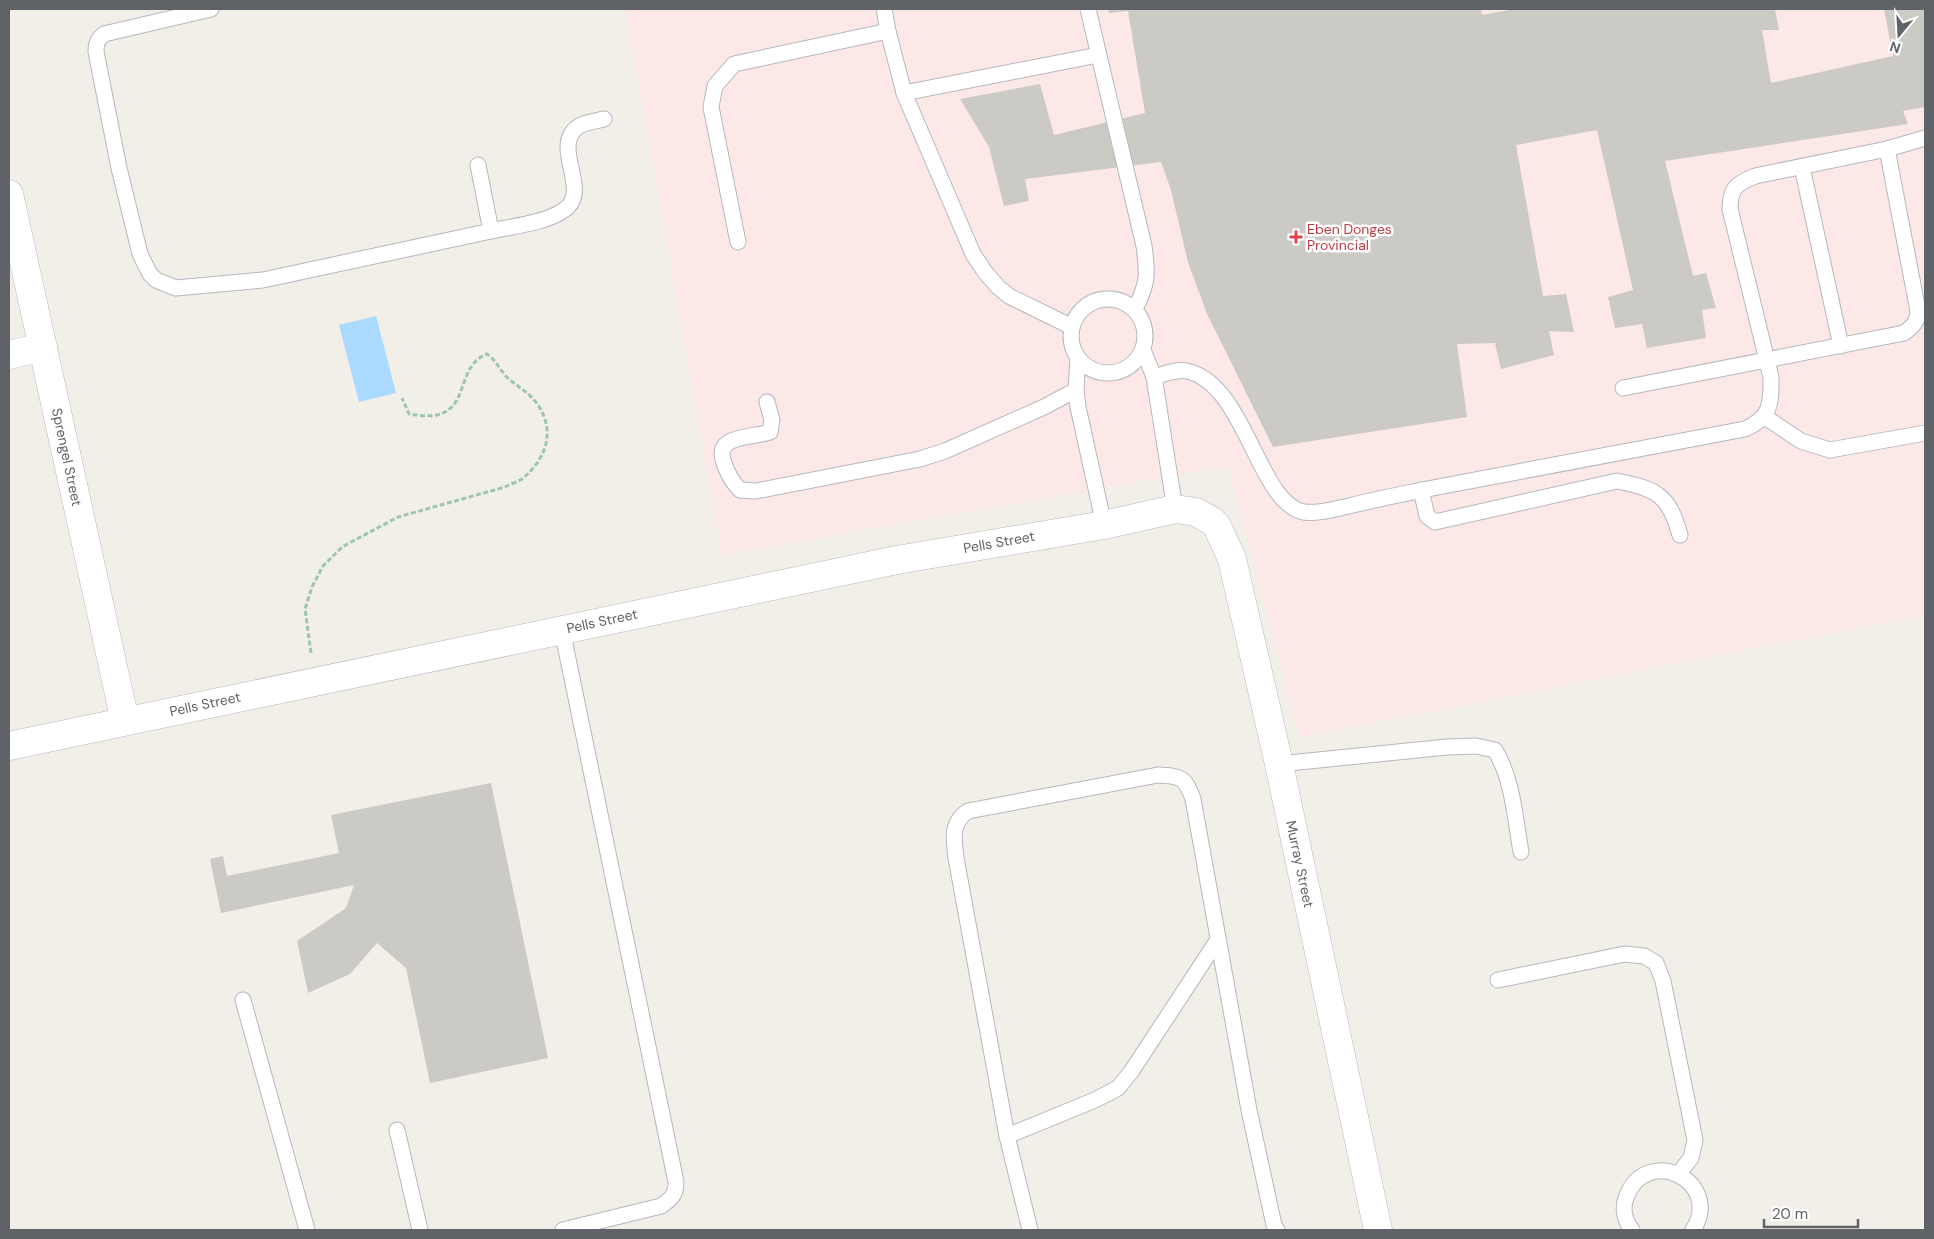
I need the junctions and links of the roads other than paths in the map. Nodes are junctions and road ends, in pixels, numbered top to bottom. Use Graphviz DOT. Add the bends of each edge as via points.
graph roads {
  1 [pos="211,9"];
  2 [pos="884,9"];
  3 [pos="1088,9"];
  4 [pos="888,32"];
  5 [pos="1098,55"];
  6 [pos="904,93"];
  7 [pos="604,119"];
  8 [pos="1925,138"];
  9 [pos="1887,149"];
  10 [pos="478,165"];
  11 [pos="1802,167"];
  12 [pos="9,194"];
  13 [pos="491,231"];
  14 [pos="738,242"];
  15 [pos="1135,310"];
  16 [pos="1072,327"];
  17 [pos="1841,346"];
  18 [pos="43,347"];
  19 [pos="1143,350"];
  20 [pos="9,355"];
  21 [pos="1078,358"];
  22 [pos="1766,360"];
  23 [pos="1154,377"];
  24 [pos="1623,388"];
  25 [pos="1076,390"];
  26 [pos="768,402"];
  27 [pos="1765,418"];
  28 [pos="1925,433"];
  29 [pos="1421,490"];
  30 [pos="1186,510"];
  31 [pos="1104,525"];
  32 [pos="1680,535"];
  33 [pos="562,630"];
  34 [pos="125,721"];
  35 [pos="9,746"];
  36 [pos="1279,764"];
  37 [pos="1521,852"];
  38 [pos="1218,941"];
  39 [pos="1498,980"];
  40 [pos="243,1000"];
  41 [pos="397,1130"];
  42 [pos="1007,1136"];
  43 [pos="1679,1173"];
  44 [pos="606,1226"];
  45 [pos="307,1230"];
  46 [pos="420,1230"];
  47 [pos="563,1230"];
  48 [pos="1030,1230"];
  49 [pos="1277,1230"];
  50 [pos="1378,1230"];
  51 [pos="1632,1230"];
  52 [pos="1693,1230"];
  1 -- 13 [label="lane" via="104,34 96,44 119,168 140,254 156,280 176,288 262,280"];
  2 -- 4 [label="lane"];
  3 -- 5 [label="lane"];
  4 -- 6 [label="lane"];
  4 -- 14 [label="lane" via="734,64 715,86 711,107"];
  5 -- 6 [label="lane"];
  5 -- 15 [label="lane" via="1144,246 1146,281"];
  6 -- 16 [label="lane" via="973,254 985,272 1009,296"];
  7 -- 13 [label="lane" via="577,127 571,135 568,145 574,194 572,203 565,210 551,217"];
  8 -- 9 [label="lane"];
  9 -- 11 [label="lane"];
  9 -- 17 [label="lane" via="1918,318 1904,333"];
  10 -- 13 [label="lane"];
  11 -- 17 [label="lane"];
  11 -- 22 [label="lane" via="1748,179 1741,182 1730,196 1730,209"];
  12 -- 18 [label="street, Sprengel Street"];
  15 -- 16 [label="lane" via="1116,299 1096,300 1082,309"];
  15 -- 19 [label="lane" via="1144,327"];
  16 -- 21 [label="lane" via="1072,344"];
  17 -- 22 [label="lane"];
  18 -- 20 [label="street"];
  18 -- 34 [label="street, Sprengel Street"];
  19 -- 21 [label="lane" via="1132,364 1114,373 1097,372"];
  19 -- 23 [label="lane"];
  21 -- 25 [label="lane"];
  22 -- 24 [label="lane"];
  22 -- 27 [label="lane" via="1771,377 1771,399"];
  23 -- 29 [label="lane" via="1186,371 1212,385 1233,409 1284,501 1302,512 1320,512"];
  23 -- 30 [label="lane"];
  25 -- 26 [label="lane" via="1044,408 920,459 756,492 740,490 730,480 722,457 723,448 740,438 770,432 772,420"];
  25 -- 31 [label="lane"];
  27 -- 28 [label="lane" via="1801,441 1830,450"];
  27 -- 29 [label="lane" via="1745,429"];
  29 -- 32 [label="lane" via="1427,516 1435,522 1617,481 1654,492 1665,500"];
  30 -- 31 [label="street, Pells Street"];
  30 -- 36 [label="street, Murray Street" via="1217,526 1232,559"];
  31 -- 33 [label="street, Pells Street" via="896,560"];
  33 -- 34 [label="street, Pells Street"];
  33 -- 44 [label="lane" via="676,1182 676,1191 669,1201"];
  34 -- 35 [label="street, Pells Street"];
  36 -- 37 [label="lane" via="1447,747 1476,746 1495,750 1508,777"];
  36 -- 50 [label="street, Murray Street"];
  38 -- 42 [label="lane" via="1118,1088"];
  38 -- 42 [label="lane" via="1193,799 1183,779 1158,775 968,811 959,816 953,834 956,858"];
  38 -- 49 [label="lane" via="1249,1110"];
  39 -- 43 [label="lane" via="1625,954 1644,956 1656,963 1695,1140 1691,1158"];
  40 -- 45 [label="lane"];
  41 -- 46 [label="lane"];
  42 -- 48 [label="lane"];
  43 -- 51 [label="lane" via="1661,1170 1643,1175 1630,1188 1624,1205 1627,1223"];
  43 -- 52 [label="lane" via="1693,1185 1700,1202 1699,1220"];
  44 -- 47 [label="lane"];
}
